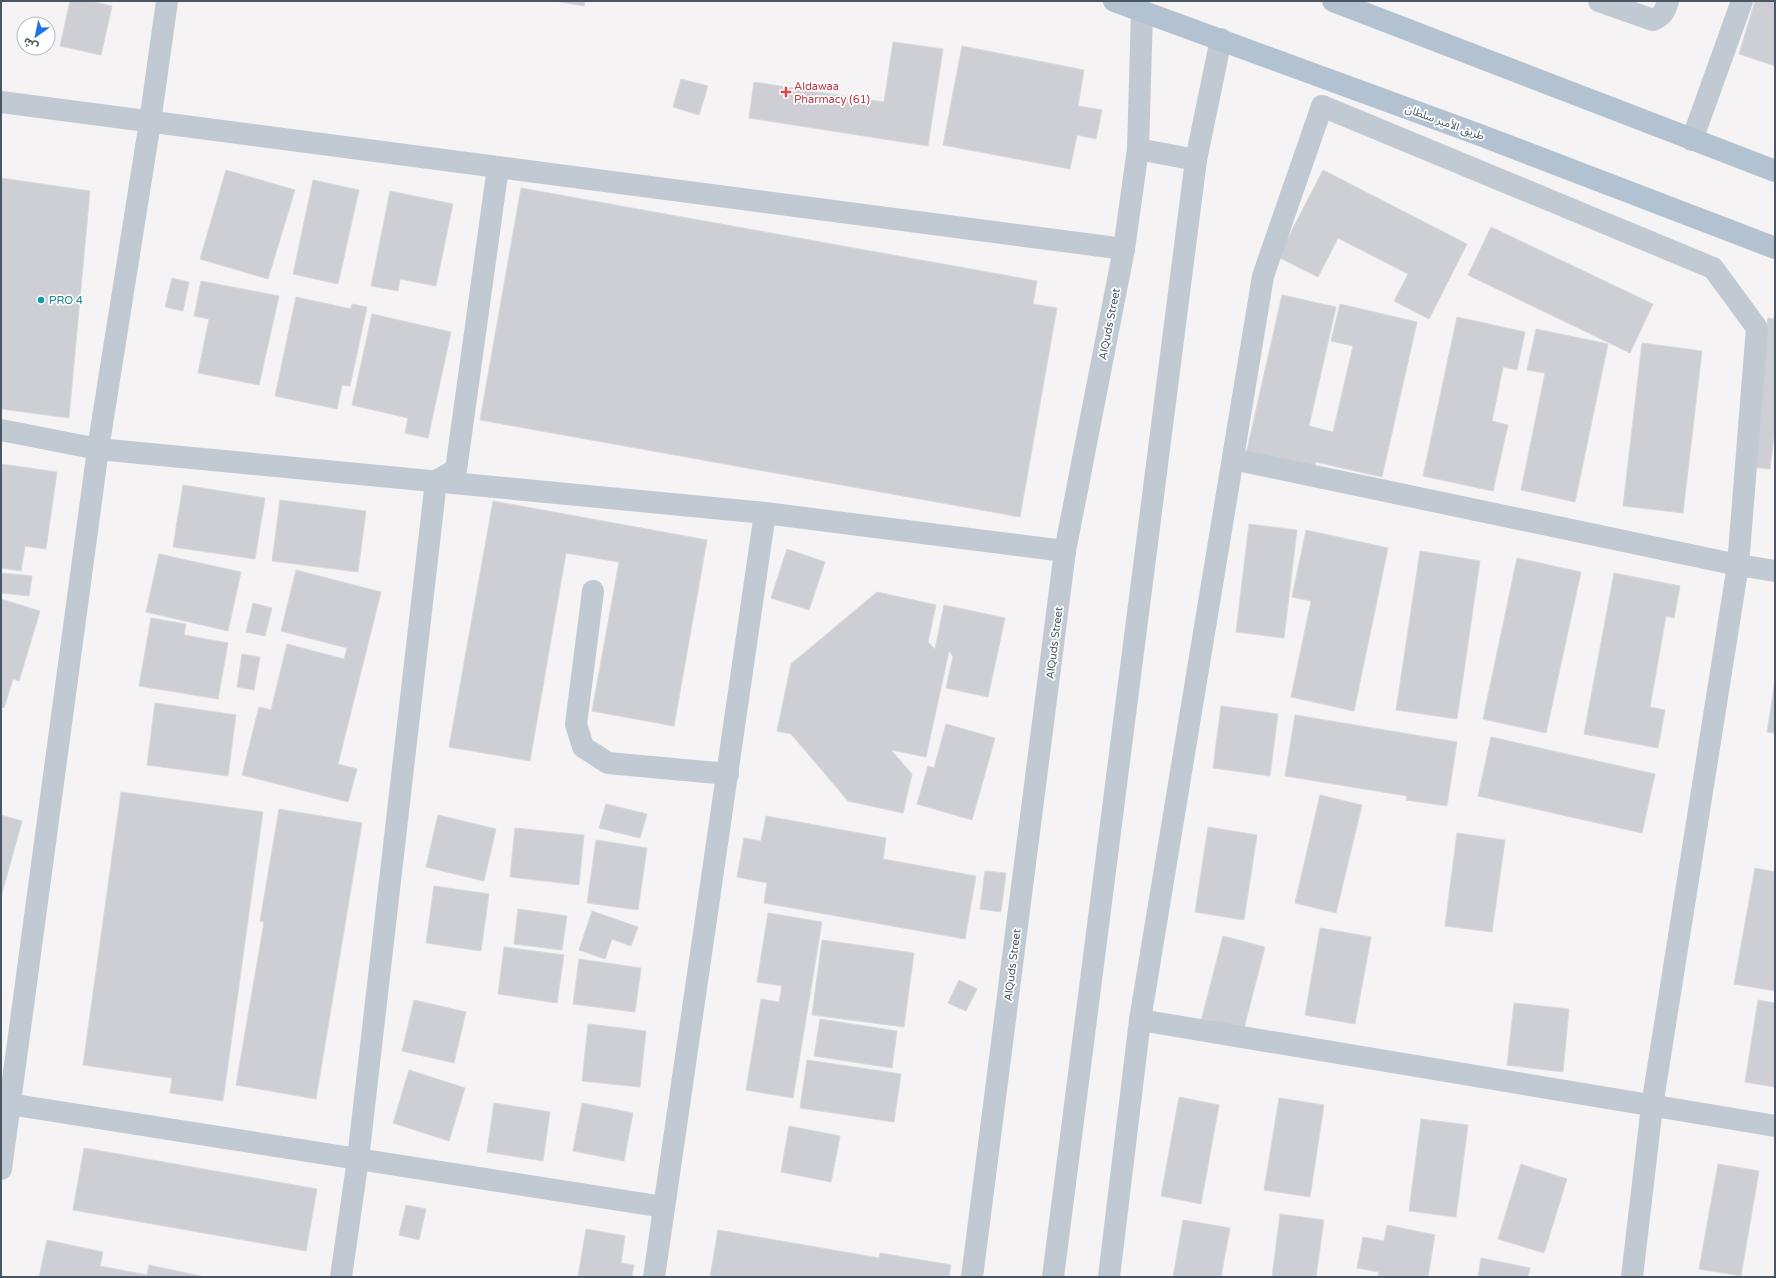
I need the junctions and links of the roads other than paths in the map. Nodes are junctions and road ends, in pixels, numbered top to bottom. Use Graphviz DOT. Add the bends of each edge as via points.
graph roads {
  1 [pos="167,1"];
  2 [pos="1114,1"];
  3 [pos="1333,1"];
  4 [pos="1599,1"];
  5 [pos="1668,1"];
  6 [pos="1742,1"];
  7 [pos="1142,12"];
  8 [pos="1221,39"];
  9 [pos="1,102"];
  10 [pos="150,122"];
  11 [pos="1692,140"];
  12 [pos="1138,150"];
  13 [pos="1196,160"];
  14 [pos="498,167"];
  15 [pos="1775,171"];
  16 [pos="1773,248"];
  17 [pos="1124,249"];
  18 [pos="1,430"];
  19 [pos="98,449"];
  20 [pos="1233,459"];
  21 [pos="436,481"];
  22 [pos="765,513"];
  23 [pos="1065,551"];
  24 [pos="1738,565"];
  25 [pos="1775,571"];
  26 [pos="593,591"];
  27 [pos="728,774"];
  28 [pos="1140,1020"];
  29 [pos="9,1104"];
  30 [pos="1652,1106"];
  31 [pos="1775,1126"];
  32 [pos="358,1158"];
  33 [pos="1,1170"];
  34 [pos="664,1207"];
  35 [pos="341,1277"];
  36 [pos="654,1277"];
  37 [pos="972,1277"];
  38 [pos="1053,1277"];
  39 [pos="1109,1277"];
  40 [pos="1632,1277"];
  1 -- 10 [label="street"];
  2 -- 7 [label="main road, طريق الأمير سلطان"];
  3 -- 11 [label="main road"];
  4 -- 5 [label="street" via="1653,20 1664,12"];
  6 -- 11 [label="street"];
  7 -- 8 [label="main road, طريق الأمير سلطان"];
  7 -- 12 [label="street, AlQuds Street"];
  8 -- 13 [label="street"];
  8 -- 16 [label="main road, طريق الأمير سلطان"];
  9 -- 10 [label="street"];
  10 -- 14 [label="street"];
  10 -- 19 [label="street"];
  11 -- 15 [label="main road"];
  12 -- 13 [label="street"];
  12 -- 17 [label="street, AlQuds Street"];
  13 -- 38 [label="street"];
  14 -- 17 [label="street"];
  14 -- 21 [label="street" via="456,470"];
  17 -- 23 [label="street, AlQuds Street"];
  18 -- 19 [label="street"];
  19 -- 21 [label="street"];
  19 -- 29 [label="street"];
  20 -- 24 [label="street"];
  20 -- 24 [label="street" via="1263,276 1322,106 1713,268 1757,328"];
  20 -- 28 [label="street"];
  21 -- 22 [label="street"];
  21 -- 32 [label="street"];
  22 -- 23 [label="street"];
  22 -- 27 [label="street"];
  23 -- 37 [label="street, AlQuds Street"];
  24 -- 25 [label="street"];
  24 -- 30 [label="street"];
  26 -- 27 [label="street" via="576,724 583,748 608,763"];
  27 -- 34 [label="street"];
  28 -- 30 [label="street"];
  28 -- 39 [label="street"];
  29 -- 32 [label="street"];
  29 -- 33 [label="street"];
  30 -- 31 [label="street"];
  30 -- 40 [label="street"];
  32 -- 34 [label="street"];
  32 -- 35 [label="street"];
  34 -- 36 [label="street"];
}
